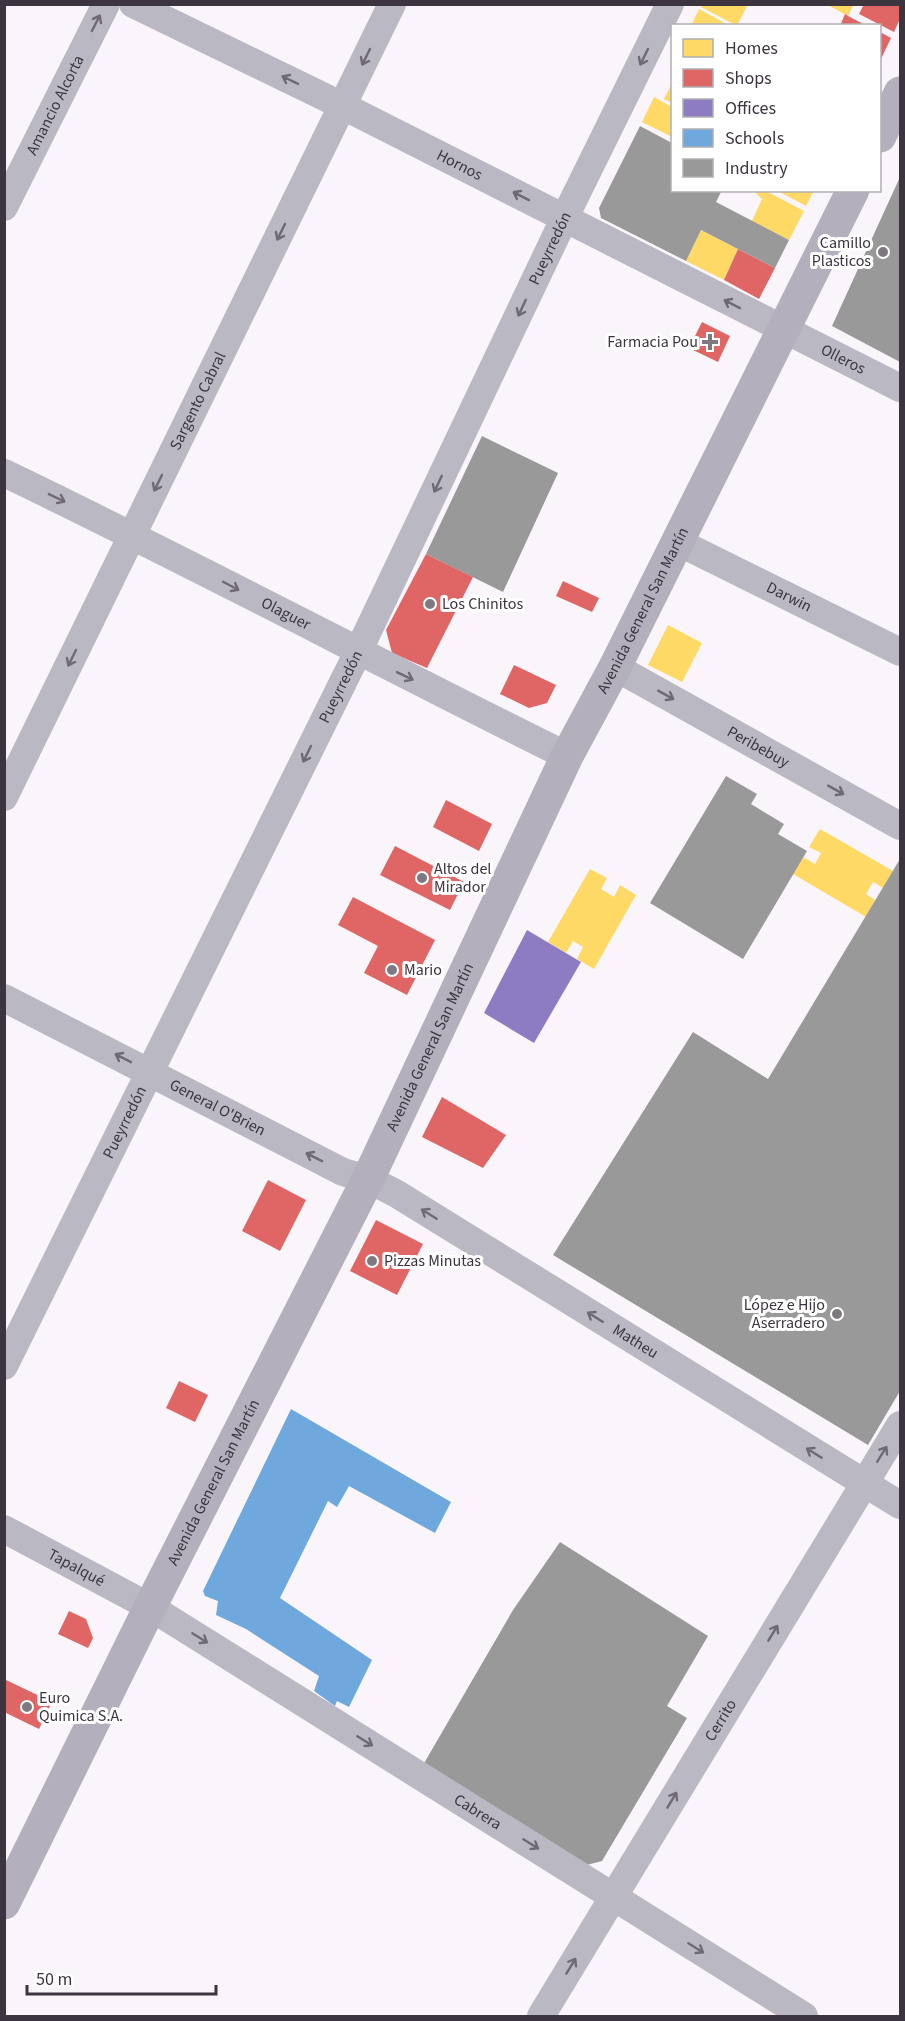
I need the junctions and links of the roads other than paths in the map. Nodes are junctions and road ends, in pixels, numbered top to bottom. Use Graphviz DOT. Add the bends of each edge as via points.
graph roads {
  1 [pos="106,4"];
  2 [pos="133,4"];
  3 [pos="392,4"];
  4 [pos="670,4"];
  5 [pos="343,106"];
  6 [pos="852,192"];
  7 [pos="4,207"];
  8 [pos="564,219"];
  9 [pos="784,330"];
  10 [pos="900,388"];
  11 [pos="4,473"];
  12 [pos="133,534"];
  13 [pos="678,542"];
  14 [pos="358,652"];
  15 [pos="900,652"];
  16 [pos="615,667"];
  17 [pos="567,756"];
  18 [pos="4,797"];
  19 [pos="900,826"];
  20 [pos="4,998"];
  21 [pos="150,1072"];
  22 [pos="368,1179"];
  23 [pos="4,1366"];
  24 [pos="900,1425"];
  25 [pos="864,1484"];
  26 [pos="900,1505"];
  27 [pos="4,1529"];
  28 [pos="150,1607"];
  29 [pos="614,1896"];
  30 [pos="4,1903"];
  31 [pos="541,2016"];
  32 [pos="804,2016"];
  7 -- 1 [label="street, Amancio Alcorta, one-way"];
  5 -- 2 [label="street, Hornos, one-way"];
  3 -- 5 [label="street, Sargento Cabral, one-way"];
  4 -- 8 [label="street, Pueyrredón, one-way"];
  8 -- 5 [label="street, Hornos, one-way"];
  5 -- 12 [label="street, Sargento Cabral, one-way"];
  6 -- 9 [label="main road, Avenida General San Martín"];
  9 -- 8 [label="street, Hornos, one-way"];
  8 -- 14 [label="street, Pueyrredón, one-way"];
  9 -- 10 [label="street, Olleros"];
  9 -- 13 [label="main road, Avenida General San Martín"];
  11 -- 12 [label="street, Olaguer, one-way"];
  12 -- 14 [label="street, Olaguer, one-way"];
  12 -- 18 [label="street, Sargento Cabral, one-way"];
  13 -- 15 [label="street, Darwin"];
  13 -- 16 [label="main road, Avenida General San Martín"];
  14 -- 17 [label="street, Olaguer, one-way"];
  14 -- 21 [label="street, Pueyrredón, one-way"];
  16 -- 17 [label="main road, Avenida General San Martín"];
  16 -- 19 [label="street, Peribebuy, one-way"];
  17 -- 22 [label="main road, Avenida General San Martín"];
  21 -- 20 [label="street, General O'Brien, one-way"];
  22 -- 21 [label="street, General O'Brien, one-way" via="344,1172"];
  21 -- 23 [label="street, Pueyrredón"];
  25 -- 22 [label="street, Matheu, one-way"];
  22 -- 28 [label="main road, Avenida General San Martín"];
  25 -- 24 [label="street, Cerrito, one-way"];
  25 -- 26 [label="street, Matheu"];
  29 -- 25 [label="street, Cerrito, one-way"];
  27 -- 28 [label="street, Tapalqué"];
  28 -- 29 [label="street, Cabrera, one-way"];
  28 -- 30 [label="main road, Avenida General San Martín"];
  31 -- 29 [label="street, Cerrito, one-way"];
  29 -- 32 [label="street, Cabrera, one-way"];
}
